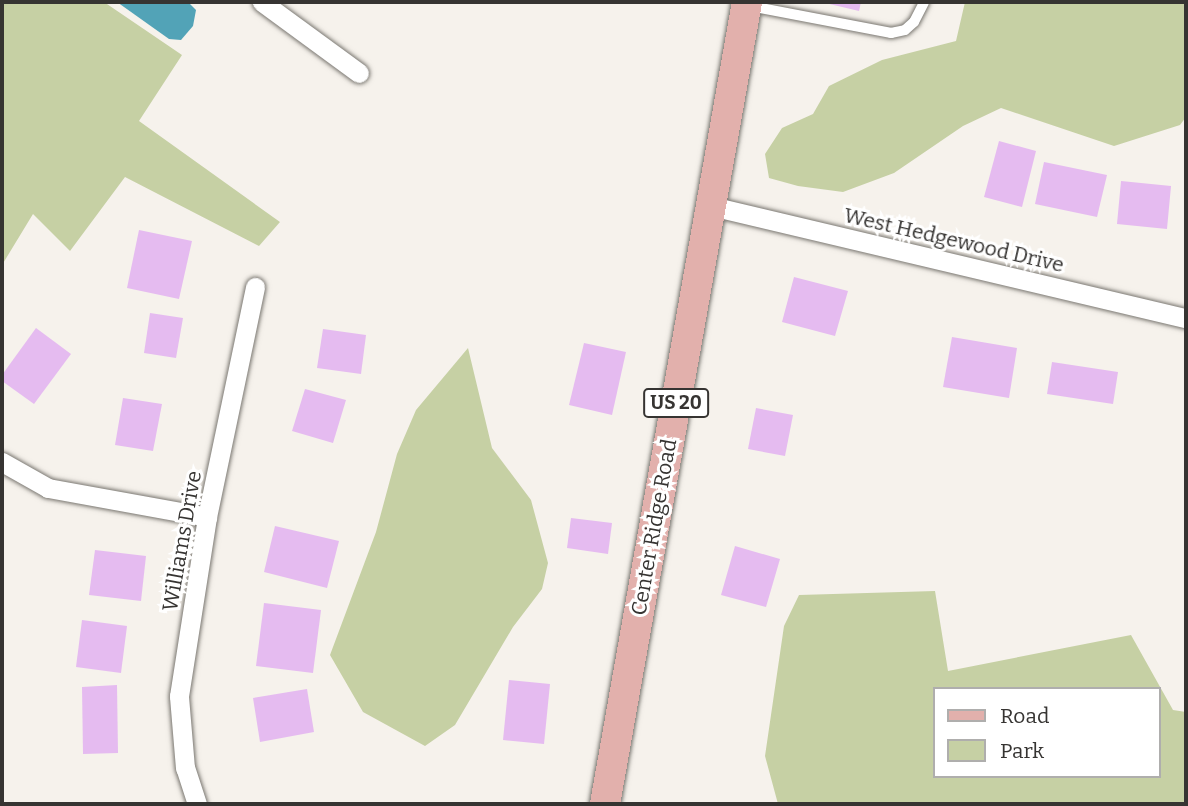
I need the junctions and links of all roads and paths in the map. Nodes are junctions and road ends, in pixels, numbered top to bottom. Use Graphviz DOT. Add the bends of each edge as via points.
graph roads {
  1 [pos="262,2"];
  2 [pos="924,2"];
  3 [pos="746,4"];
  4 [pos="359,73"];
  5 [pos="711,206"];
  6 [pos="255,287"];
  7 [pos="1186,318"];
  8 [pos="2,462"];
  9 [pos="208,517"];
  10 [pos="197,804"];
  11 [pos="605,804"];
  1 -- 4 [label="street"];
  2 -- 3 [label="lane" via="914,22 891,33"];
  3 -- 5 [label="main road, Center Ridge Road / US 20"];
  5 -- 7 [label="street, West Hedgewood Drive"];
  5 -- 11 [label="main road, Center Ridge Road / US 20"];
  6 -- 9 [label="street, Williams Drive"];
  8 -- 9 [label="street" via="48,488"];
  9 -- 10 [label="street, Williams Drive" via="179,696 185,768"];
}
